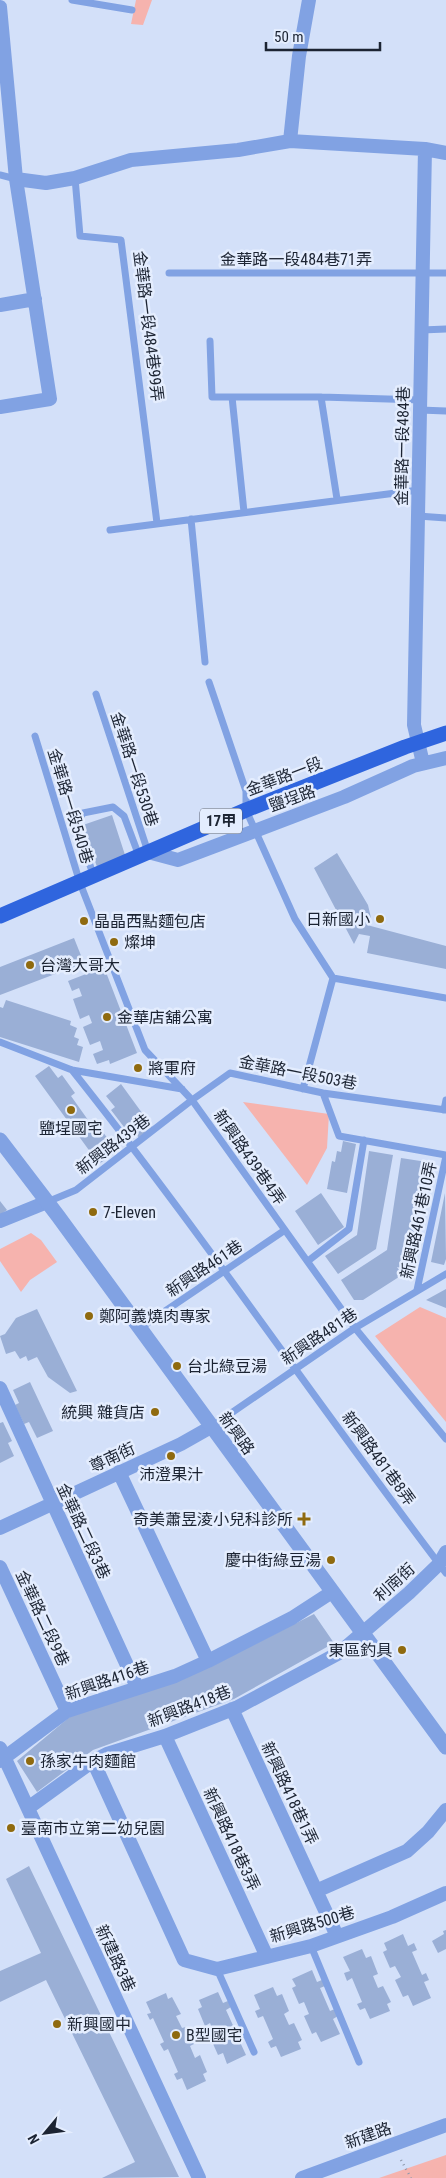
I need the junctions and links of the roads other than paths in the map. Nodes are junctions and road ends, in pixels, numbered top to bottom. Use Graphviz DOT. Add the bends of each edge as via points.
graph roads {
  1 [pos="72,0"];
  2 [pos="309,0"];
  3 [pos="0,7"];
  4 [pos="132,10"];
  5 [pos="290,141"];
  6 [pos="425,149"];
  7 [pos="446,153"];
  8 [pos="0,175"];
  9 [pos="75,178"];
  10 [pos="16,179"];
  11 [pos="423,272"];
  12 [pos="169,273"];
  13 [pos="446,273"];
  14 [pos="35,299"];
  15 [pos="0,305"];
  16 [pos="422,330"];
  17 [pos="446,330"];
  18 [pos="210,341"];
  19 [pos="232,397"];
  20 [pos="321,397"];
  21 [pos="420,405"];
  22 [pos="0,407"];
  23 [pos="446,410"];
  24 [pos="419,490"];
  25 [pos="337,499"];
  26 [pos="244,512"];
  27 [pos="418,516"];
  28 [pos="446,518"];
  29 [pos="191,519"];
  30 [pos="157,523"];
  31 [pos="110,530"];
  32 [pos="205,662"];
  33 [pos="208,682"];
  34 [pos="96,694"];
  35 [pos="446,733"];
  36 [pos="35,736"];
  37 [pos="418,743"];
  38 [pos="446,758"];
  39 [pos="423,763"];
  40 [pos="246,810"];
  41 [pos="254,830"];
  42 [pos="143,854"];
  43 [pos="87,880"];
  44 [pos="0,916"];
  45 [pos="333,978"];
  46 [pos="446,998"];
  47 [pos="0,1042"];
  48 [pos="72,1070"];
  49 [pos="303,1088"];
  50 [pos="183,1089"];
  51 [pos="323,1093"];
  52 [pos="192,1100"];
  53 [pos="446,1100"];
  54 [pos="445,1110"];
  55 [pos="0,1140"];
  56 [pos="364,1140"];
  57 [pos="133,1147"];
  58 [pos="446,1156"];
  59 [pos="47,1202"];
  60 [pos="0,1221"];
  61 [pos="285,1230"];
  62 [pos="308,1261"];
  63 [pos="226,1271"];
  64 [pos="446,1274"];
  65 [pos="417,1290"];
  66 [pos="355,1328"];
  67 [pos="139,1329"];
  68 [pos="296,1368"];
  69 [pos="0,1388"];
  70 [pos="211,1427"];
  71 [pos="446,1439"];
  72 [pos="119,1472"];
  73 [pos="52,1504"];
  74 [pos="0,1528"];
  75 [pos="444,1563"];
  76 [pos="0,1567"];
  77 [pos="332,1592"];
  78 [pos="362,1634"];
  79 [pos="208,1661"];
  80 [pos="137,1687"];
  81 [pos="232,1709"];
  82 [pos="67,1711"];
  83 [pos="165,1736"];
  84 [pos="446,1747"];
  85 [pos="1,1756"];
  86 [pos="93,1761"];
  87 [pos="28,1808"];
  88 [pos="446,1810"];
  89 [pos="316,1891"];
  90 [pos="446,1893"];
  91 [pos="337,1936"];
  92 [pos="311,1946"];
  93 [pos="267,1957"];
  94 [pos="217,1969"];
  95 [pos="254,2052"];
  96 [pos="359,2062"];
  97 [pos="446,2125"];
  98 [pos="199,2178"];
  99 [pos="302,2178"];
  1 -- 4 [label="lane"];
  2 -- 5 [label="street"];
  3 -- 10 [label="street"];
  5 -- 6 [label="street"];
  5 -- 9 [label="street" via="238,150 132,160"];
  6 -- 7 [label="street"];
  6 -- 11 [label="street, 金華路一段484巷"];
  8 -- 10 [label="lane"];
  9 -- 10 [label="street" via="46,183"];
  9 -- 30 [label="lane, 金華路一段484巷99弄" via="80,236 121,240"];
  10 -- 14 [label="street"];
  11 -- 12 [label="lane, 金華路一段484巷71弄"];
  11 -- 13 [label="lane, 金華路一段484巷71弄"];
  11 -- 16 [label="street, 金華路一段484巷"];
  14 -- 15 [label="street"];
  14 -- 22 [label="street" via="50,399"];
  16 -- 17 [label="lane"];
  16 -- 21 [label="street, 金華路一段484巷"];
  18 -- 19 [label="lane" via="212,397"];
  19 -- 20 [label="lane"];
  19 -- 26 [label="lane"];
  20 -- 21 [label="lane"];
  20 -- 25 [label="lane"];
  21 -- 23 [label="lane"];
  21 -- 24 [label="street, 金華路一段484巷"];
  24 -- 25 [label="lane"];
  24 -- 27 [label="street, 金華路一段484巷"];
  25 -- 26 [label="lane"];
  26 -- 29 [label="lane"];
  27 -- 28 [label="lane"];
  27 -- 37 [label="street, 金華路一段484巷" via="414,725"];
  29 -- 30 [label="lane"];
  29 -- 32 [label="lane"];
  30 -- 31 [label="lane"];
  33 -- 40 [label="lane" via="246,791"];
  34 -- 42 [label="lane, 金華路一段530巷"];
  35 -- 37 [label="main road, 金華路一段 / 17甲"];
  36 -- 43 [label="lane, 金華路一段540巷"];
  37 -- 39 [label="street, 金華路一段484巷"];
  37 -- 40 [label="main road, 金華路一段 / 17甲"];
  38 -- 39 [label="street, 鹽埕路"];
  39 -- 41 [label="street, 鹽埕路"];
  40 -- 41 [label="lane"];
  40 -- 42 [label="main road, 金華路一段 / 17甲"];
  41 -- 42 [label="street, 鹽埕路" via="178,860"];
  41 -- 45 [label="lane" via="295,919"];
  42 -- 43 [label="main road, 金華路一段 / 17甲"];
  42 -- 43 [label="lane" via="124,816 113,807 83,813 76,824"];
  43 -- 44 [label="main road, 金華路一段 / 17甲"];
  43 -- 50 [label="lane" via="145,1050"];
  45 -- 46 [label="lane"];
  45 -- 49 [label="lane"];
  47 -- 48 [label="lane"];
  48 -- 50 [label="lane"];
  48 -- 57 [label="lane, 新興路481巷8弄"];
  49 -- 51 [label="lane, 金華路一段503巷"];
  49 -- 52 [label="lane, 金華路一段503巷" via="230,1073"];
  50 -- 52 [label="lane"];
  51 -- 54 [label="lane, 金華路一段503巷"];
  51 -- 56 [label="lane" via="339,1136"];
  52 -- 57 [label="lane, 新興路439巷"];
  52 -- 61 [label="lane, 新興路439巷4弄"];
  53 -- 54 [label="lane, 金華路一段503巷"];
  55 -- 59 [label="street, 新興路"];
  56 -- 58 [label="lane"];
  56 -- 62 [label="lane" via="349,1229"];
  57 -- 59 [label="lane, 新興路439巷" via="76,1190"];
  57 -- 63 [label="lane, 新興路481巷8弄"];
  58 -- 65 [label="lane, 新興路461巷10弄"];
  59 -- 60 [label="street"];
  59 -- 67 [label="street, 新興路"];
  61 -- 62 [label="lane, 新興路439巷4弄"];
  61 -- 63 [label="lane, 新興路461巷"];
  62 -- 66 [label="lane, 新興路439巷4弄"];
  63 -- 67 [label="lane, 新興路461巷"];
  63 -- 68 [label="lane, 新興路481巷8弄"];
  64 -- 65 [label="lane, 新興路481巷"];
  65 -- 66 [label="lane, 新興路481巷"];
  66 -- 68 [label="lane, 新興路481巷"];
  66 -- 71 [label="lane, 新興路439巷4弄"];
  67 -- 70 [label="street, 新興路"];
  68 -- 70 [label="lane, 新興路481巷"];
  68 -- 75 [label="lane, 新興路481巷8弄"];
  69 -- 73 [label="street, 金華路二段3巷"];
  70 -- 72 [label="street, 尊南街"];
  70 -- 77 [label="street, 新興路"];
  72 -- 73 [label="street, 尊南街"];
  72 -- 79 [label="street"];
  73 -- 74 [label="street, 尊南街"];
  73 -- 80 [label="street, 金華路二段3巷"];
  75 -- 78 [label="street, 利南街"];
  76 -- 82 [label="street, 金華路二段9巷"];
  77 -- 78 [label="street, 新興路"];
  77 -- 79 [label="street, 新興路416巷" via="292,1618"];
  78 -- 81 [label="street, 新興路418巷" via="340,1653"];
  78 -- 84 [label="street, 新興路"];
  79 -- 80 [label="street, 新興路416巷" via="175,1676"];
  80 -- 82 [label="street, 新興路416巷"];
  81 -- 83 [label="street, 新興路418巷"];
  81 -- 89 [label="street, 新興路418巷1弄"];
  82 -- 85 [label="street, 新興路416巷"];
  83 -- 86 [label="street, 新興路418巷"];
  83 -- 93 [label="street, 新興路418巷3弄"];
  85 -- 87 [label="street, 新建路3巷"];
  86 -- 87 [label="street, 新興路418巷"];
  86 -- 94 [label="street, 新興路500巷" via="184,1960"];
  87 -- 98 [label="street, 新建路3巷"];
  88 -- 89 [label="street" via="406,1851"];
  89 -- 91 [label="street, 新興路418巷1弄"];
  90 -- 91 [label="street, 新興路500巷"];
  91 -- 92 [label="street, 新興路500巷"];
  92 -- 93 [label="street, 新興路500巷"];
  92 -- 96 [label="lane"];
  93 -- 94 [label="street, 新興路500巷"];
  94 -- 95 [label="lane"];
  97 -- 99 [label="street, 新建路"];
}
